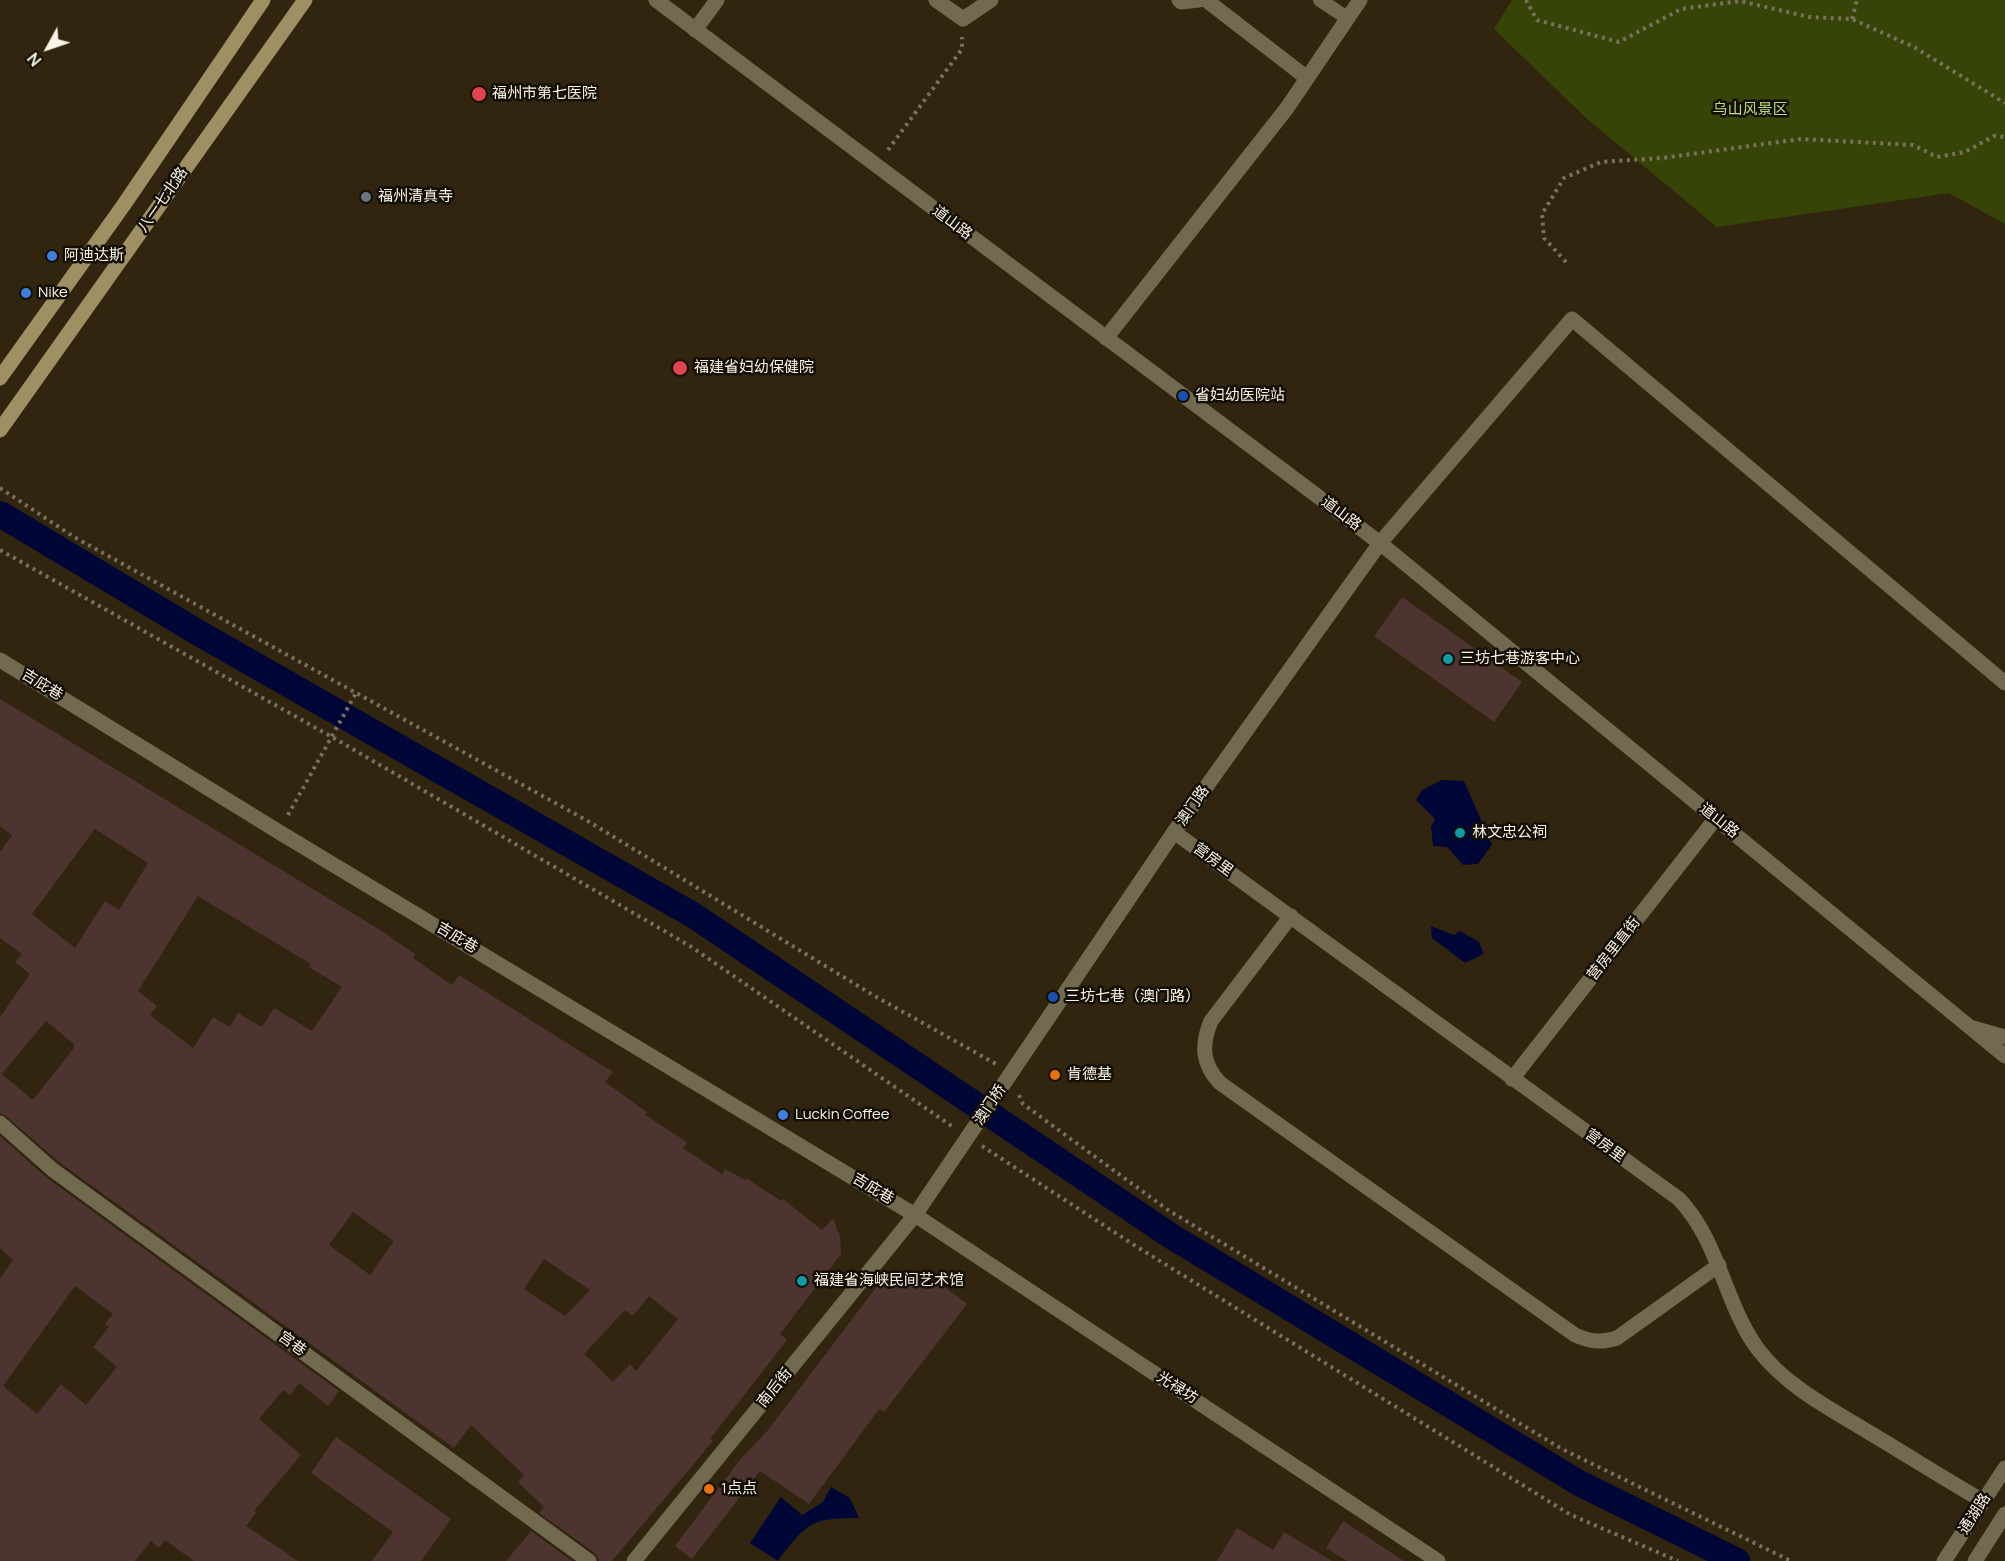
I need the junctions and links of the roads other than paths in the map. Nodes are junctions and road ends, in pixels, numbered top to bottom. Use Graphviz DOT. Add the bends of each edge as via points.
graph roads {
  1 [pos="263,0"];
  2 [pos="305,0"];
  3 [pos="656,0"];
  4 [pos="717,0"];
  5 [pos="936,0"];
  6 [pos="991,0"];
  7 [pos="1179,0"];
  8 [pos="1199,0"];
  9 [pos="1206,0"];
  10 [pos="1320,0"];
  11 [pos="1360,0"];
  12 [pos="1347,18"];
  13 [pos="695,30"];
  14 [pos="1307,78"];
  15 [pos="1106,338"];
  16 [pos="0,378"];
  17 [pos="0,430"];
  18 [pos="1380,543"];
  19 [pos="0,660"];
  20 [pos="2005,683"];
  21 [pos="1716,818"];
  22 [pos="1174,832"];
  23 [pos="1291,916"];
  24 [pos="1973,1028"];
  25 [pos="2005,1037"];
  26 [pos="2005,1056"];
  27 [pos="1012,1073"];
  28 [pos="1512,1079"];
  29 [pos="0,1123"];
  30 [pos="915,1215"];
  31 [pos="1719,1265"];
  32 [pos="2005,1468"];
  33 [pos="1983,1501"];
  34 [pos="2005,1514"];
  35 [pos="589,1561"];
  36 [pos="634,1561"];
  37 [pos="1438,1561"];
  38 [pos="1944,1561"];
  39 [pos="1975,1561"];
  1 -- 16 [label="main road"];
  2 -- 17 [label="main road, 八一七北路"];
  3 -- 13 [label="street, 道山路"];
  4 -- 13 [label="street"];
  5 -- 6 [label="street" via="963,19"];
  7 -- 8 [label="street"];
  9 -- 14 [label="street"];
  10 -- 12 [label="lane"];
  11 -- 12 [label="street"];
  12 -- 14 [label="street"];
  13 -- 15 [label="street, 道山路"];
  14 -- 15 [label="street"];
  15 -- 18 [label="street, 道山路"];
  18 -- 20 [label="street, 澳门路" via="1572,319"];
  18 -- 21 [label="street, 道山路"];
  18 -- 22 [label="street, 澳门路"];
  19 -- 30 [label="street, 吉庇巷"];
  21 -- 24 [label="street, 道山路"];
  21 -- 28 [label="street, 营房里直街"];
  22 -- 23 [label="street, 营房里"];
  22 -- 27 [label="street, 澳门路"];
  23 -- 28 [label="street, 营房里"];
  23 -- 31 [label="street" via="1209,1027 1205,1060 1220,1083 1575,1335 1589,1341 1617,1338"];
  24 -- 25 [label="street"];
  24 -- 26 [label="street, 道山路"];
  27 -- 30 [label="street, 澳门桥"];
  28 -- 31 [label="street, 营房里" via="1679,1200 1701,1227"];
  29 -- 35 [label="street, 宫巷" via="53,1170"];
  30 -- 36 [label="street, 南后街"];
  30 -- 37 [label="street, 光禄坊"];
  31 -- 33 [label="street, 营房里" via="1748,1333 1782,1375"];
  32 -- 33 [label="street, 通湖路"];
  33 -- 38 [label="street, 通湖路"];
  34 -- 39 [label="street, 通湖路"];
}
